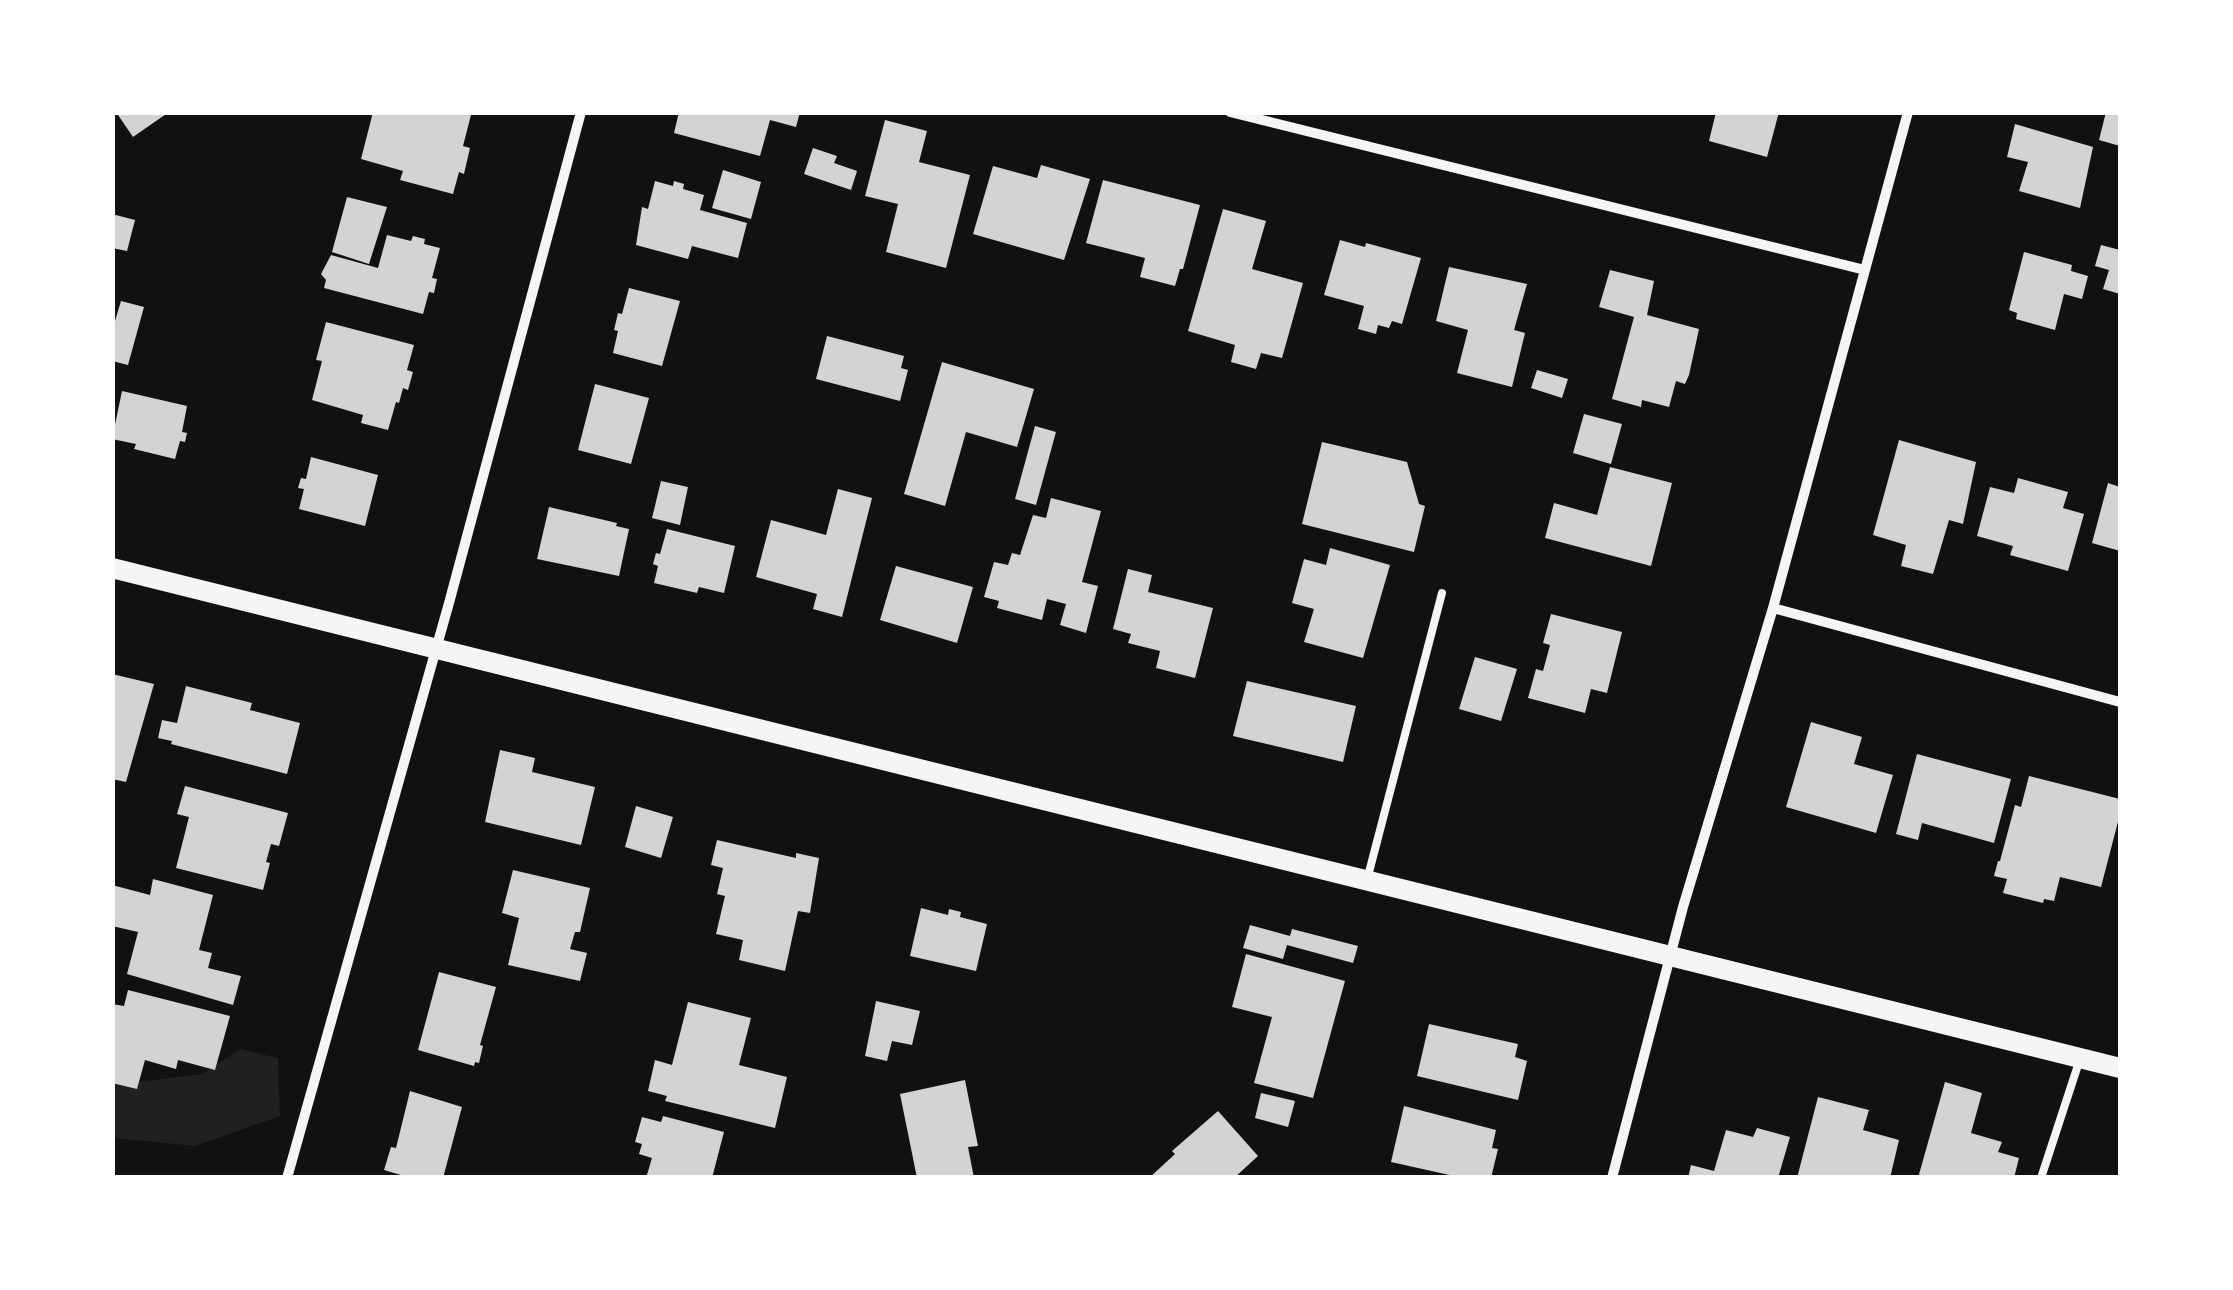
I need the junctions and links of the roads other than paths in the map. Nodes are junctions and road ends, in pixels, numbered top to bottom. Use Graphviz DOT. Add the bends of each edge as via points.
graph roads {
  1 [pos="581,112"];
  2 [pos="1230,112"];
  3 [pos="1908,112"];
  4 [pos="1864,270"];
  5 [pos="112,568"];
  6 [pos="1442,593"];
  7 [pos="1772,608"];
  8 [pos="436,648"];
  9 [pos="2120,702"];
  10 [pos="1367,881"];
  11 [pos="1671,957"];
  12 [pos="2080,1058"];
  13 [pos="2120,1068"];
  14 [pos="287,1178"];
  15 [pos="1612,1178"];
  16 [pos="2041,1178"];
  1 -- 8 [label="street"];
  2 -- 4 [label="street"];
  3 -- 4 [label="street"];
  4 -- 7 [label="street"];
  5 -- 8 [label="main road"];
  6 -- 10 [label="lane"];
  7 -- 9 [label="street"];
  7 -- 11 [label="street"];
  8 -- 10 [label="main road"];
  8 -- 14 [label="street"];
  10 -- 11 [label="main road"];
  11 -- 12 [label="main road"];
  11 -- 15 [label="street"];
  12 -- 13 [label="main road"];
  12 -- 16 [label="lane"];
}
